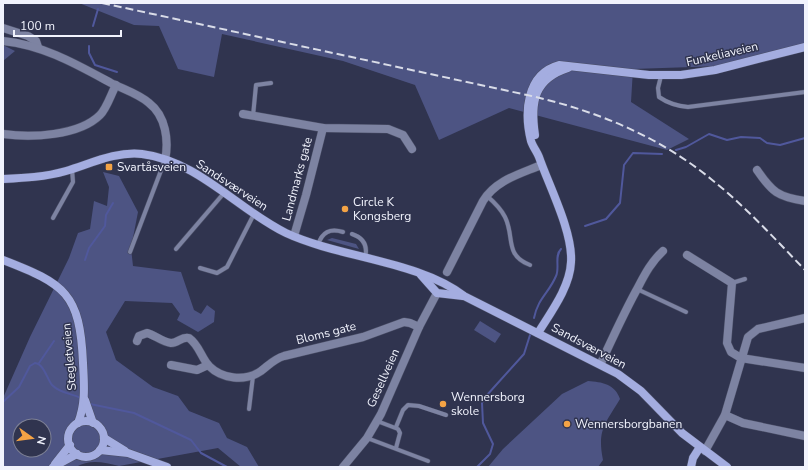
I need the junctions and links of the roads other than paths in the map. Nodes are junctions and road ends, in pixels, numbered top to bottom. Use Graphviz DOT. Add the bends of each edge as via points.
graph roads {
  1 [pos="3,28"];
  2 [pos="3,41"];
  3 [pos="38,47"];
  4 [pos="805,47"];
  5 [pos="661,76"];
  6 [pos="272,83"];
  7 [pos="116,85"];
  8 [pos="805,92"];
  9 [pos="243,114"];
  10 [pos="252,116"];
  11 [pos="323,128"];
  12 [pos="3,134"];
  13 [pos="412,149"];
  14 [pos="165,160"];
  15 [pos="542,165"];
  16 [pos="72,169"];
  17 [pos="757,170"];
  18 [pos="3,179"];
  19 [pos="224,193"];
  20 [pos="487,195"];
  21 [pos="805,201"];
  22 [pos="254,214"];
  23 [pos="53,218"];
  24 [pos="343,232"];
  25 [pos="352,234"];
  26 [pos="294,236"];
  27 [pos="318,245"];
  28 [pos="176,249"];
  29 [pos="663,251"];
  30 [pos="130,252"];
  31 [pos="687,255"];
  32 [pos="365,258"];
  33 [pos="3,260"];
  34 [pos="530,265"];
  35 [pos="200,268"];
  36 [pos="447,272"];
  37 [pos="745,279"];
  38 [pos="732,283"];
  39 [pos="440,288"];
  40 [pos="637,289"];
  41 [pos="686,312"];
  42 [pos="805,318"];
  43 [pos="419,327"];
  44 [pos="538,333"];
  45 [pos="137,341"];
  46 [pos="741,358"];
  47 [pos="601,364"];
  48 [pos="171,365"];
  49 [pos="208,365"];
  50 [pos="805,368"];
  51 [pos="253,375"];
  52 [pos="85,397"];
  53 [pos="248,409"];
  54 [pos="446,415"];
  55 [pos="725,415"];
  56 [pos="79,420"];
  57 [pos="92,420"];
  58 [pos="377,421"];
  59 [pos="396,427"];
  60 [pos="805,436"];
  61 [pos="104,438"];
  62 [pos="366,438"];
  63 [pos="70,445"];
  64 [pos="396,448"];
  65 [pos="702,449"];
  66 [pos="100,450"];
  67 [pos="128,453"];
  68 [pos="77,454"];
  69 [pos="428,461"];
  70 [pos="53,467"];
  71 [pos="167,467"];
  72 [pos="343,467"];
  73 [pos="691,467"];
  74 [pos="727,467"];
  1 -- 3 [label="street" via="28,36 36,41"];
  2 -- 3 [label="street"];
  3 -- 7 [label="street"];
  4 -- 5 [label="street, Funkeliaveien" via="710,71"];
  5 -- 8 [label="lane" via="658,88 660,96 677,106 688,107"];
  5 -- 15 [label="street, Funkeliaveien" via="571,67 547,78 537,93 533,119 538,155"];
  6 -- 10 [label="lane" via="256,85"];
  7 -- 12 [label="street" via="102,113 90,124 70,131 37,135"];
  7 -- 14 [label="street" via="150,103 161,120 167,141"];
  9 -- 10 [label="street, Landmarks gate"];
  10 -- 11 [label="street, Landmarks gate"];
  11 -- 13 [label="street, Landmarks gate" via="388,129 402,135"];
  11 -- 26 [label="street, Landmarks gate"];
  14 -- 16 [label="street, Sandsværveien" via="123,154"];
  14 -- 19 [label="street, Sandsværveien" via="193,173"];
  14 -- 30 [label="lane"];
  15 -- 20 [label="street" via="496,185"];
  15 -- 44 [label="street, Funkeliaveien" via="567,235 571,262 566,282"];
  16 -- 18 [label="street, Sandsværveien" via="35,177"];
  16 -- 23 [label="lane" via="73,182"];
  17 -- 21 [label="street" via="769,188 781,196"];
  19 -- 22 [label="street, Sandsværveien"];
  19 -- 28 [label="lane"];
  20 -- 34 [label="lane" via="505,217 515,256"];
  20 -- 36 [label="street"];
  22 -- 26 [label="street, Sandsværveien"];
  22 -- 35 [label="lane" via="227,267 217,273"];
  24 -- 27 [label="lane" via="328,231"];
  25 -- 32 [label="lane" via="365,243"];
  26 -- 27 [label="street, Sandsværveien"];
  27 -- 32 [label="street, Sandsværveien"];
  29 -- 40 [label="street" via="653,260"];
  31 -- 38 [label="street"];
  32 -- 39 [label="street, Sandsværveien" via="421,275"];
  33 -- 52 [label="street, Stegletveien" via="45,277 56,284 68,298 77,315 80,328"];
  37 -- 38 [label="lane"];
  38 -- 46 [label="street" via="727,343 731,352"];
  39 -- 43 [label="street, Gesellveien"];
  39 -- 44 [label="street, Sandsværveien" via="464,296"];
  40 -- 41 [label="lane"];
  40 -- 47 [label="street" via="615,329"];
  42 -- 46 [label="street" via="758,329 748,337"];
  43 -- 51 [label="street, Bloms gate" via="404,322 363,337 284,356"];
  43 -- 58 [label="street, Gesellveien"];
  44 -- 47 [label="street, Sandsværveien"];
  45 -- 49 [label="street" via="139,336 147,333 169,342 189,338"];
  46 -- 50 [label="street"];
  46 -- 55 [label="street"];
  47 -- 65 [label="street, Sandsværveien" via="634,385 669,422"];
  48 -- 49 [label="street" via="197,370"];
  49 -- 51 [label="street, Bloms gate" via="225,376 242,378"];
  51 -- 53 [label="lane"];
  52 -- 56 [label="street, Stegletveien"];
  52 -- 57 [label="street, Stegletveien"];
  54 -- 59 [label="lane" via="408,405"];
  55 -- 60 [label="street" via="743,423"];
  55 -- 65 [label="street"];
  56 -- 57 [label="street"];
  56 -- 63 [label="street" via="70,433"];
  57 -- 61 [label="street" via="101,428"];
  58 -- 59 [label="lane"];
  58 -- 62 [label="street, Gesellveien"];
  59 -- 64 [label="lane" via="400,434"];
  61 -- 66 [label="street"];
  61 -- 67 [label="street"];
  62 -- 64 [label="lane"];
  62 -- 72 [label="street, Gesellveien"];
  63 -- 68 [label="street"];
  63 -- 70 [label="street"];
  64 -- 69 [label="lane"];
  65 -- 73 [label="street" via="693,458"];
  65 -- 74 [label="street, Sandsværveien"];
  66 -- 67 [label="street"];
  66 -- 68 [label="street" via="88,457"];
  67 -- 71 [label="street"];
  68 -- 70 [label="street"];
}
